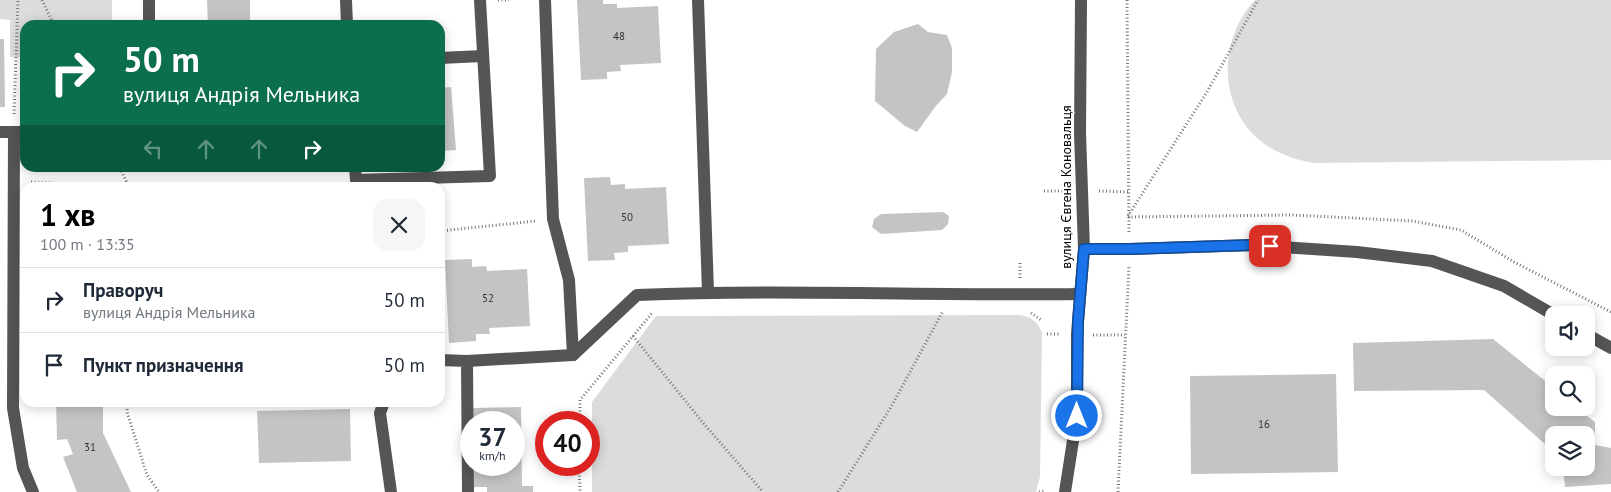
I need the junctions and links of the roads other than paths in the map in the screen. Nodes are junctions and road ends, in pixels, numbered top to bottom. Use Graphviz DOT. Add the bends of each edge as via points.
graph roads {
  1 [pos="149,0"];
  2 [pos="346,0"];
  3 [pos="480,0"];
  4 [pos="545,0"];
  5 [pos="698,0"];
  6 [pos="1081,0"];
  7 [pos="149,20"];
  8 [pos="347,20"];
  9 [pos="483,56"];
  10 [pos="445,58"];
  11 [pos="0,132"];
  12 [pos="19,132"];
  13 [pos="355,172"];
  14 [pos="369,182"];
  15 [pos="409,182"];
  16 [pos="1084,249"];
  17 [pos="708,292"];
  18 [pos="1079,294"];
  19 [pos="6,298"];
  20 [pos="1545,310"];
  21 [pos="1595,339"];
  22 [pos="1611,348"];
  23 [pos="574,355"];
  24 [pos="445,360"];
  25 [pos="467,361"];
  26 [pos="382,407"];
  27 [pos="33,492"];
  28 [pos="391,492"];
  29 [pos="468,492"];
  30 [pos="1065,492"];
  1 -- 7 [label="street"];
  2 -- 8 [label="street"];
  3 -- 9 [label="street"];
  4 -- 23 [label="street" via="553,219 569,280"];
  5 -- 17 [label="street"];
  6 -- 16 [label="street, вулиця Євгена Коновальця" via="1080,133"];
  9 -- 10 [label="street"];
  9 -- 15 [label="street" via="490,176"];
  11 -- 12 [label="street"];
  12 -- 19 [label="street"];
  13 -- 14 [label="street" via="356,180"];
  16 -- 18 [label="street, вулиця Євгена Коновальця"];
  16 -- 20 [label="street" via="1253,245 1432,261 1504,286"];
  17 -- 18 [label="street"];
  17 -- 23 [label="street" via="637,295"];
  18 -- 30 [label="street, вулиця Євгена Коновальця" via="1077,416"];
  19 -- 27 [label="street" via="14,408 23,468"];
  21 -- 22 [label="street"];
  23 -- 25 [label="street"];
  24 -- 25 [label="street"];
  25 -- 29 [label="street"];
  26 -- 28 [label="street" via="380,413"];
}
